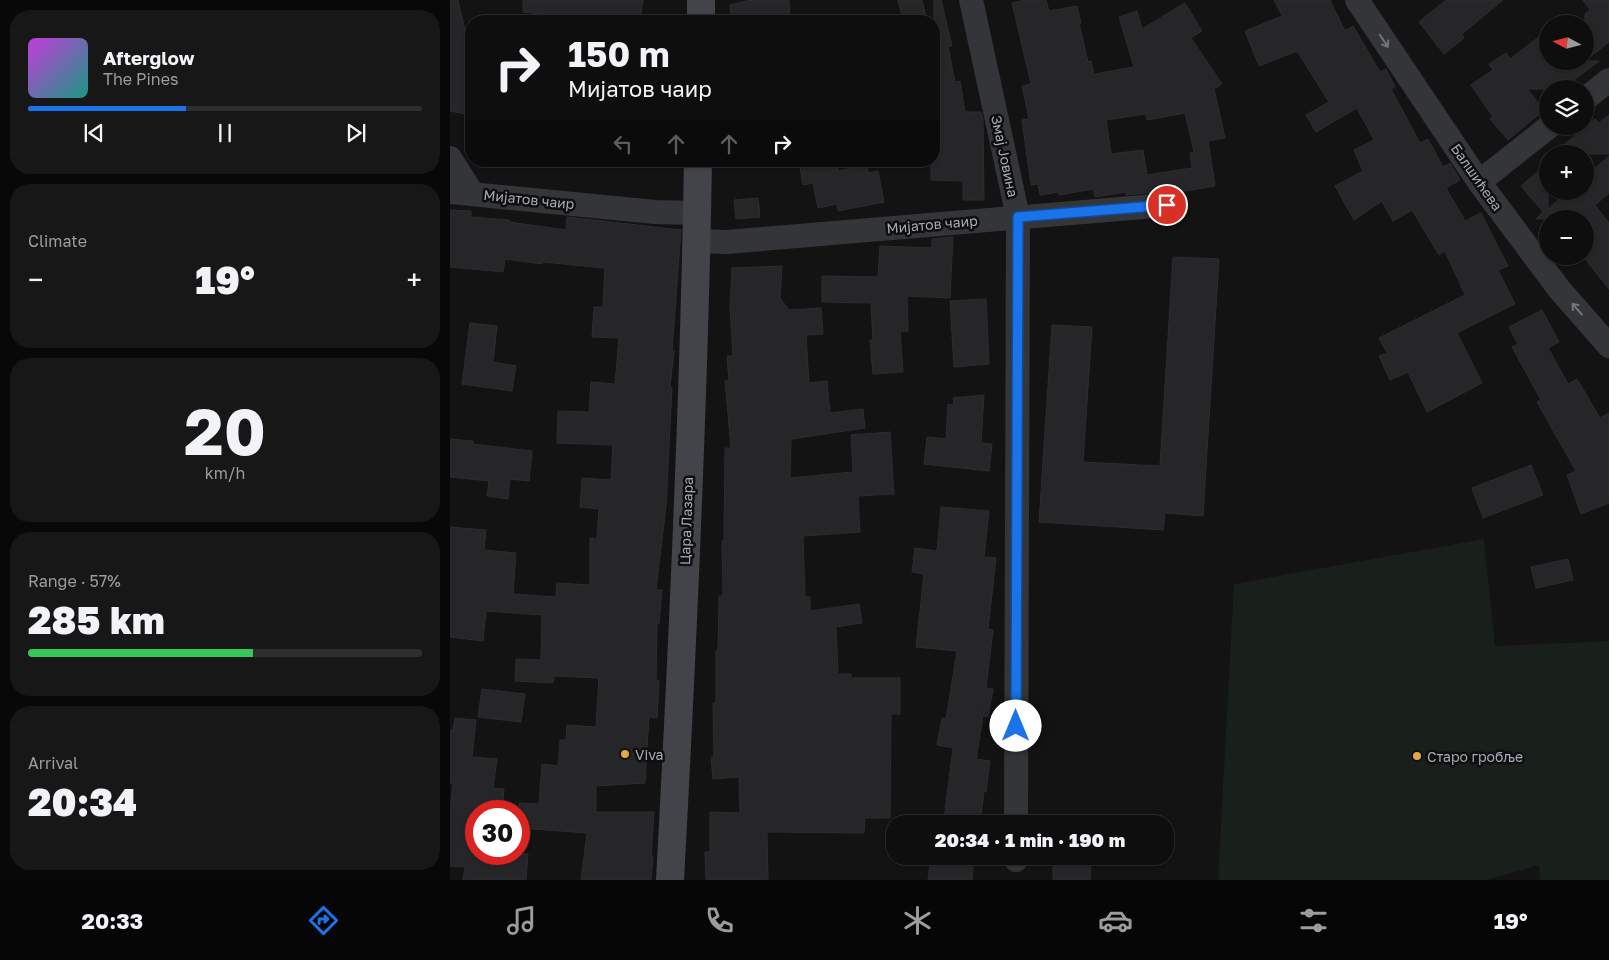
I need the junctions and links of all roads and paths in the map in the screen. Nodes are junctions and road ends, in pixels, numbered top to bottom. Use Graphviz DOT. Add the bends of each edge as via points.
graph roads {
  1 [pos="701,0"];
  2 [pos="971,0"];
  3 [pos="1357,0"];
  4 [pos="701,15"];
  5 [pos="1609,80"];
  6 [pos="1594,92"];
  7 [pos="1539,135"];
  8 [pos="450,158"];
  9 [pos="698,167"];
  10 [pos="1479,182"];
  11 [pos="461,193"];
  12 [pos="1167,205"];
  13 [pos="697,213"];
  14 [pos="1018,217"];
  15 [pos="697,241"];
  16 [pos="1609,346"];
  17 [pos="1016,815"];
  18 [pos="670,880"];
  1 -- 4 [label="main road"];
  2 -- 14 [label="street, Змај Јовина"];
  3 -- 10 [label="street, Балшићева, one-way"];
  5 -- 6 [label="street"];
  7 -- 10 [label="street"];
  8 -- 11 [label="street"];
  9 -- 13 [label="main road, Цара Лазара"];
  16 -- 10 [label="street, Балшићева, one-way" via="1559,290"];
  11 -- 13 [label="street, Мијатов чаир" via="655,212"];
  12 -- 14 [label="street, Мијатов чаир"];
  13 -- 15 [label="main road, Цара Лазара"];
  14 -- 15 [label="street, Мијатов чаир" via="727,242"];
  14 -- 17 [label="street, Змај Јовина"];
  15 -- 18 [label="main road, Цара Лазара"];
}
